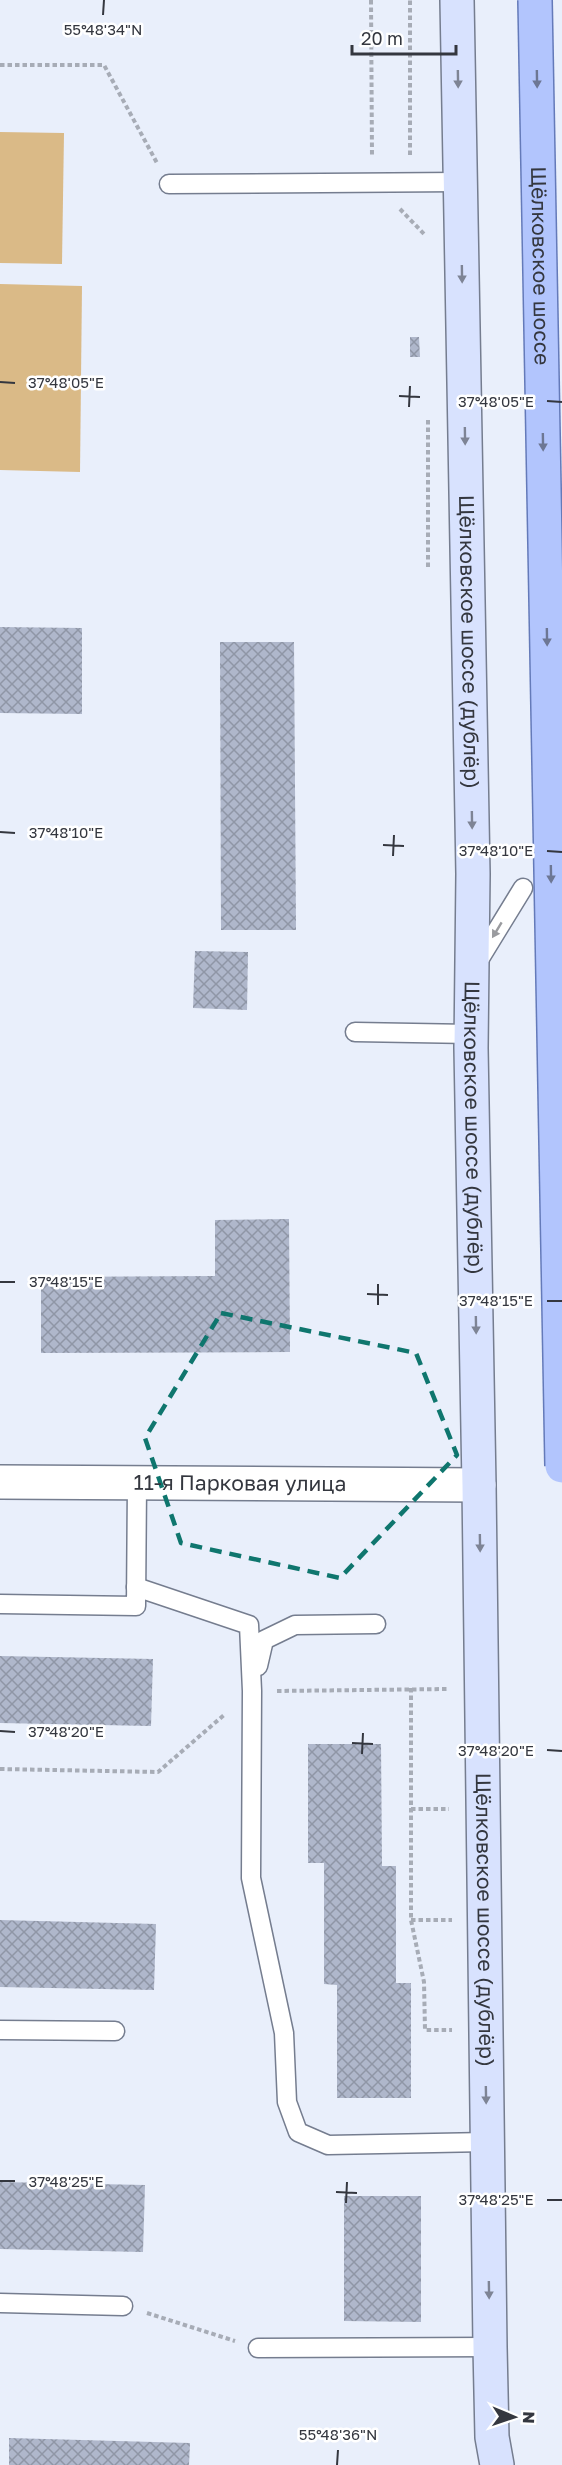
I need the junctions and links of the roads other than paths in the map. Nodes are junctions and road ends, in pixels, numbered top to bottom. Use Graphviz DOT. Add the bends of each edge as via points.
graph roads {
  1 [pos="457,0"];
  2 [pos="535,0"];
  3 [pos="460,182"];
  4 [pos="169,184"];
  5 [pos="523,888"];
  6 [pos="471,972"];
  7 [pos="355,1032"];
  8 [pos="471,1034"];
  9 [pos="562,1466"];
  10 [pos="0,1482"];
  11 [pos="137,1484"];
  12 [pos="479,1485"];
  13 [pos="136,1587"];
  14 [pos="0,1604"];
  15 [pos="376,1624"];
  16 [pos="252,1691"];
  17 [pos="0,2030"];
  18 [pos="116,2031"];
  19 [pos="487,2142"];
  20 [pos="0,2303"];
  21 [pos="123,2306"];
  22 [pos="490,2347"];
  23 [pos="258,2348"];
  24 [pos="494,2451"];
  1 -- 3 [label="main road, Щёлковское шоссе (дублёр), one-way"];
  2 -- 9 [label="main road, Щёлковское шоссе, one-way, bridge"];
  3 -- 4 [label="lane"];
  3 -- 6 [label="main road, Щёлковское шоссе (дублёр), one-way"];
  5 -- 6 [label="lane, one-way"];
  6 -- 8 [label="main road, Щёлковское шоссе (дублёр)"];
  7 -- 8 [label="lane"];
  8 -- 12 [label="main road, Щёлковское шоссе (дублёр), one-way"];
  10 -- 11 [label="street, 11-я Парковая улица"];
  11 -- 12 [label="street, 11-я Парковая улица"];
  11 -- 13 [label="lane"];
  12 -- 19 [label="main road, Щёлковское шоссе (дублёр), one-way"];
  13 -- 14 [label="lane" via="136,1606"];
  13 -- 16 [label="lane" via="249,1625"];
  15 -- 16 [label="lane" via="295,1625 264,1640"];
  16 -- 19 [label="lane" via="251,1878 284,2033 286,2102 298,2132 328,2145"];
  17 -- 18 [label="lane"];
  19 -- 22 [label="main road, Щёлковское шоссе (дублёр), one-way"];
  20 -- 21 [label="lane"];
  22 -- 23 [label="lane"];
  22 -- 24 [label="main road, Щёлковское шоссе (дублёр)"];
}
